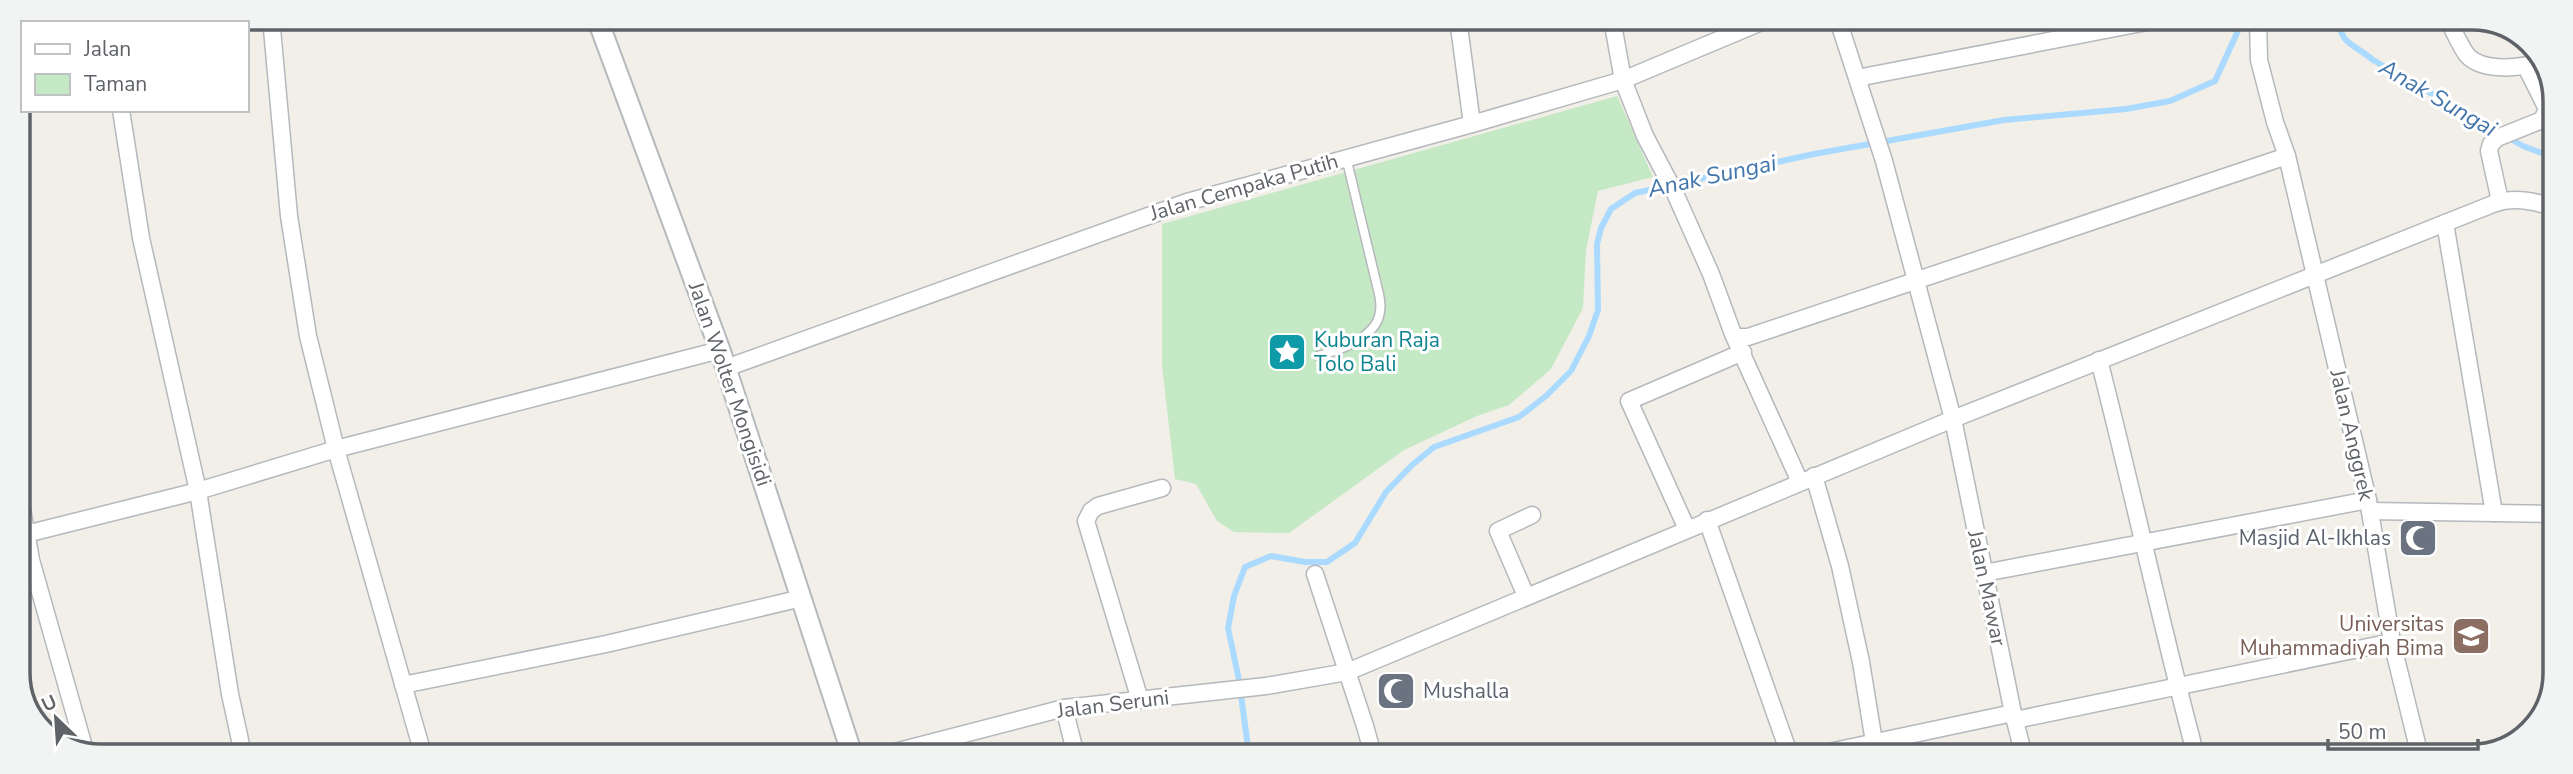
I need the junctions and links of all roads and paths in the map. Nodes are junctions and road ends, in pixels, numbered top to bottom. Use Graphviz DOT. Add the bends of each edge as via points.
graph roads {
  1 [pos="272,30"];
  2 [pos="601,30"];
  3 [pos="1459,30"];
  4 [pos="1614,30"];
  5 [pos="1742,30"];
  6 [pos="1841,30"];
  7 [pos="2105,30"];
  8 [pos="2258,30"];
  9 [pos="2454,30"];
  10 [pos="2532,65"];
  11 [pos="2526,67"];
  12 [pos="1857,78"];
  13 [pos="1623,80"];
  14 [pos="2543,101"];
  15 [pos="121,112"];
  16 [pos="2543,118"];
  17 [pos="1472,124"];
  18 [pos="2287,156"];
  19 [pos="1346,157"];
  20 [pos="2500,201"];
  21 [pos="2543,205"];
  22 [pos="2445,223"];
  23 [pos="2315,275"];
  24 [pos="1917,278"];
  25 [pos="1739,344"];
  26 [pos="1318,356"];
  27 [pos="723,359"];
  28 [pos="2099,360"];
  29 [pos="1953,419"];
  30 [pos="336,449"];
  31 [pos="1807,479"];
  32 [pos="1162,488"];
  33 [pos="198,491"];
  34 [pos="2369,506"];
  35 [pos="2494,513"];
  36 [pos="2543,514"];
  37 [pos="1532,515"];
  38 [pos="1707,520"];
  39 [pos="1686,529"];
  40 [pos="30,533"];
  41 [pos="2145,544"];
  42 [pos="1984,573"];
  43 [pos="1314,574"];
  44 [pos="30,581"];
  45 [pos="1526,596"];
  46 [pos="802,598"];
  47 [pos="2392,642"];
  48 [pos="1347,672"];
  49 [pos="403,685"];
  50 [pos="2178,686"];
  51 [pos="1140,700"];
  52 [pos="1064,708"];
  53 [pos="2014,717"];
  54 [pos="82,742"];
  55 [pos="1874,742"];
  56 [pos="241,744"];
  57 [pos="420,744"];
  58 [pos="849,744"];
  59 [pos="925,744"];
  60 [pos="1073,744"];
  61 [pos="1370,744"];
  62 [pos="1786,744"];
  63 [pos="1865,744"];
  64 [pos="2021,744"];
  65 [pos="2193,744"];
  66 [pos="2417,744"];
  1 -- 30 [label="street" via="289,216 308,337"];
  2 -- 27 [label="street, Jalan Wolter Mongisidi"];
  3 -- 17 [label="street"];
  4 -- 13 [label="street"];
  5 -- 13 [label="street, Jalan Cempaka Putih"];
  6 -- 12 [label="street, Jalan Mawar"];
  7 -- 12 [label="street"];
  8 -- 18 [label="street, Jalan Anggrek" via="2259,60"];
  9 -- 11 [label="street" via="2478,63"];
  10 -- 11 [label="street"];
  11 -- 14 [label="street"];
  12 -- 24 [label="street, Jalan Mawar"];
  13 -- 17 [label="street, Jalan Cempaka Putih"];
  13 -- 25 [label="street"];
  15 -- 33 [label="street" via="141,237"];
  16 -- 20 [label="street" via="2491,144"];
  17 -- 19 [label="street, Jalan Cempaka Putih"];
  18 -- 23 [label="street, Jalan Anggrek"];
  18 -- 24 [label="street"];
  19 -- 26 [label="lane" via="1381,314 1356,342"];
  19 -- 27 [label="street, Jalan Cempaka Putih" via="1186,202"];
  20 -- 21 [label="street"];
  20 -- 22 [label="street, Jalan Seruni"];
  22 -- 23 [label="street, Jalan Seruni"];
  22 -- 35 [label="street"];
  23 -- 28 [label="street, Jalan Seruni"];
  23 -- 34 [label="street, Jalan Anggrek"];
  24 -- 25 [label="street"];
  24 -- 29 [label="street, Jalan Mawar"];
  25 -- 31 [label="street"];
  25 -- 39 [label="street" via="1629,401"];
  27 -- 30 [label="street, Jalan Cempaka Putih"];
  27 -- 46 [label="street, Jalan Wolter Mongisidi"];
  28 -- 29 [label="street, Jalan Seruni"];
  28 -- 41 [label="street"];
  29 -- 31 [label="street, Jalan Seruni"];
  29 -- 42 [label="street, Jalan Mawar"];
  30 -- 33 [label="street, Jalan Cempaka Putih"];
  30 -- 49 [label="street"];
  31 -- 38 [label="street, Jalan Seruni"];
  31 -- 55 [label="street" via="1840,566"];
  32 -- 51 [label="street" via="1098,506 1086,520"];
  33 -- 40 [label="street, Jalan Cempaka Putih"];
  33 -- 56 [label="street"];
  34 -- 35 [label="street"];
  34 -- 41 [label="street"];
  34 -- 47 [label="street, Jalan Anggrek"];
  35 -- 36 [label="street"];
  37 -- 45 [label="street" via="1499,531"];
  38 -- 39 [label="street, Jalan Seruni"];
  38 -- 62 [label="street"];
  39 -- 45 [label="street, Jalan Seruni"];
  41 -- 42 [label="street"];
  41 -- 50 [label="street"];
  42 -- 53 [label="street, Jalan Mawar"];
  43 -- 48 [label="street"];
  44 -- 54 [label="street"];
  45 -- 48 [label="street, Jalan Seruni"];
  46 -- 49 [label="street"];
  46 -- 58 [label="street, Jalan Wolter Mongisidi"];
  47 -- 50 [label="street"];
  47 -- 66 [label="street, Jalan Anggrek"];
  48 -- 51 [label="street, Jalan Seruni"];
  48 -- 61 [label="street"];
  49 -- 57 [label="street"];
  50 -- 53 [label="street"];
  50 -- 65 [label="street"];
  51 -- 52 [label="street, Jalan Seruni"];
  52 -- 59 [label="street, Jalan Seruni"];
  52 -- 60 [label="street"];
  53 -- 55 [label="street"];
  53 -- 64 [label="street, Jalan Mawar"];
  55 -- 63 [label="street"];
}
